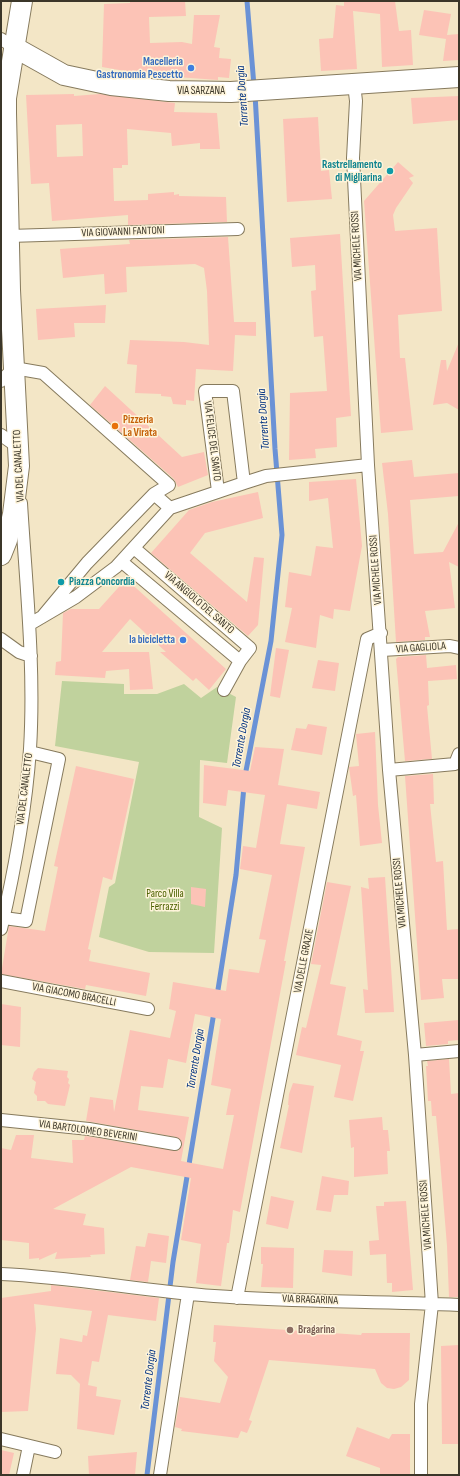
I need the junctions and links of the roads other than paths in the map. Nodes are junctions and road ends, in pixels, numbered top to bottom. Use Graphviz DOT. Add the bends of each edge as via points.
graph roads {
  1 [pos="22,1"];
  2 [pos="8,43"];
  3 [pos="459,77"];
  4 [pos="354,84"];
  5 [pos="238,229"];
  6 [pos="9,236"];
  7 [pos="8,375"];
  8 [pos="1,435"];
  9 [pos="18,457"];
  10 [pos="368,465"];
  11 [pos="244,482"];
  12 [pos="218,491"];
  13 [pos="154,494"];
  14 [pos="170,508"];
  15 [pos="134,548"];
  16 [pos="1,554"];
  17 [pos="122,562"];
  18 [pos="42,617"];
  19 [pos="30,624"];
  20 [pos="381,633"];
  21 [pos="1,639"];
  22 [pos="459,648"];
  23 [pos="382,650"];
  24 [pos="31,656"];
  25 [pos="240,661"];
  26 [pos="224,690"];
  27 [pos="30,752"];
  28 [pos="459,754"];
  29 [pos="389,770"];
  30 [pos="2,923"];
  31 [pos="1,981"];
  32 [pos="148,1009"];
  33 [pos="459,1051"];
  34 [pos="415,1055"];
  35 [pos="1,1120"];
  36 [pos="175,1144"];
  37 [pos="1,1274"];
  38 [pos="188,1294"];
  39 [pos="237,1298"];
  40 [pos="432,1304"];
  41 [pos="459,1305"];
  42 [pos="1,1439"];
  43 [pos="29,1446"];
  44 [pos="55,1452"];
  45 [pos="23,1475"];
  46 [pos="160,1475"];
  47 [pos="421,1475"];
  1 -- 2 [label="main road, VIA DEL CANALETTO"];
  2 -- 4 [label="main road, VIA SARZANA" via="64,75 111,85 169,91 231,92"];
  2 -- 6 [label="main road, VIA DEL CANALETTO" via="6,98"];
  3 -- 4 [label="main road, VIA SARZANA"];
  4 -- 10 [label="street, VIA MICHELE ROSSI" via="356,101 353,158"];
  5 -- 6 [label="street, VIA GIOVANNI FANTONI"];
  6 -- 7 [label="main road, VIA DEL CANALETTO"];
  7 -- 9 [label="main road, VIA DEL CANALETTO"];
  7 -- 13 [label="street" via="43,373 169,485"];
  8 -- 9 [label="street"];
  9 -- 16 [label="main road" via="13,514 8,540"];
  9 -- 19 [label="street, VIA DEL CANALETTO"];
  10 -- 11 [label="street, VIA FELICE DEL SANTO" via="266,476"];
  10 -- 20 [label="street, VIA MICHELE ROSSI"];
  11 -- 12 [label="street, VIA FELICE DEL SANTO"];
  11 -- 12 [label="street, VIA FELICE DEL SANTO" via="233,391 205,391"];
  12 -- 14 [label="street, VIA FELICE DEL SANTO"];
  13 -- 14 [label="street"];
  13 -- 18 [label="street" via="87,563"];
  14 -- 15 [label="street"];
  15 -- 17 [label="street"];
  15 -- 25 [label="street, VIA ANGIOLO DEL SANTO" via="250,648"];
  17 -- 18 [label="street" via="76,597"];
  17 -- 25 [label="street, VIA ANGIOLO DEL SANTO"];
  18 -- 19 [label="street"];
  19 -- 24 [label="street, VIA DEL CANALETTO"];
  20 -- 23 [label="street, VIA MICHELE ROSSI"];
  20 -- 39 [label="street, VIA DELLE GRAZIE" via="367,639"];
  21 -- 24 [label="street" via="19,652"];
  22 -- 23 [label="street, VIA GAGLIOLA" via="450,646"];
  23 -- 29 [label="street, VIA MICHELE ROSSI"];
  24 -- 27 [label="street, VIA DEL CANALETTO"];
  25 -- 26 [label="street, VIA ANGIOLO DEL SANTO"];
  27 -- 30 [label="street, VIA DEL CANALETTO" via="21,821"];
  27 -- 30 [label="street" via="59,759 26,921"];
  28 -- 29 [label="street" via="455,764"];
  29 -- 34 [label="street, VIA MICHELE ROSSI"];
  31 -- 32 [label="street, VIA GIACOMO BRACELLI"];
  33 -- 34 [label="street"];
  34 -- 40 [label="street, VIA MICHELE ROSSI"];
  35 -- 36 [label="street, VIA BARTOLOMEO BEVERINI" via="89,1129"];
  37 -- 38 [label="street, VIA BRAGARINA" via="37,1275"];
  38 -- 39 [label="street, VIA BRAGARINA"];
  38 -- 46 [label="street"];
  39 -- 40 [label="street, VIA BRAGARINA"];
  40 -- 41 [label="street, VIA BRAGARINA"];
  40 -- 47 [label="street" via="421,1404"];
  42 -- 43 [label="street"];
  43 -- 44 [label="street"];
  43 -- 45 [label="street"];
}
